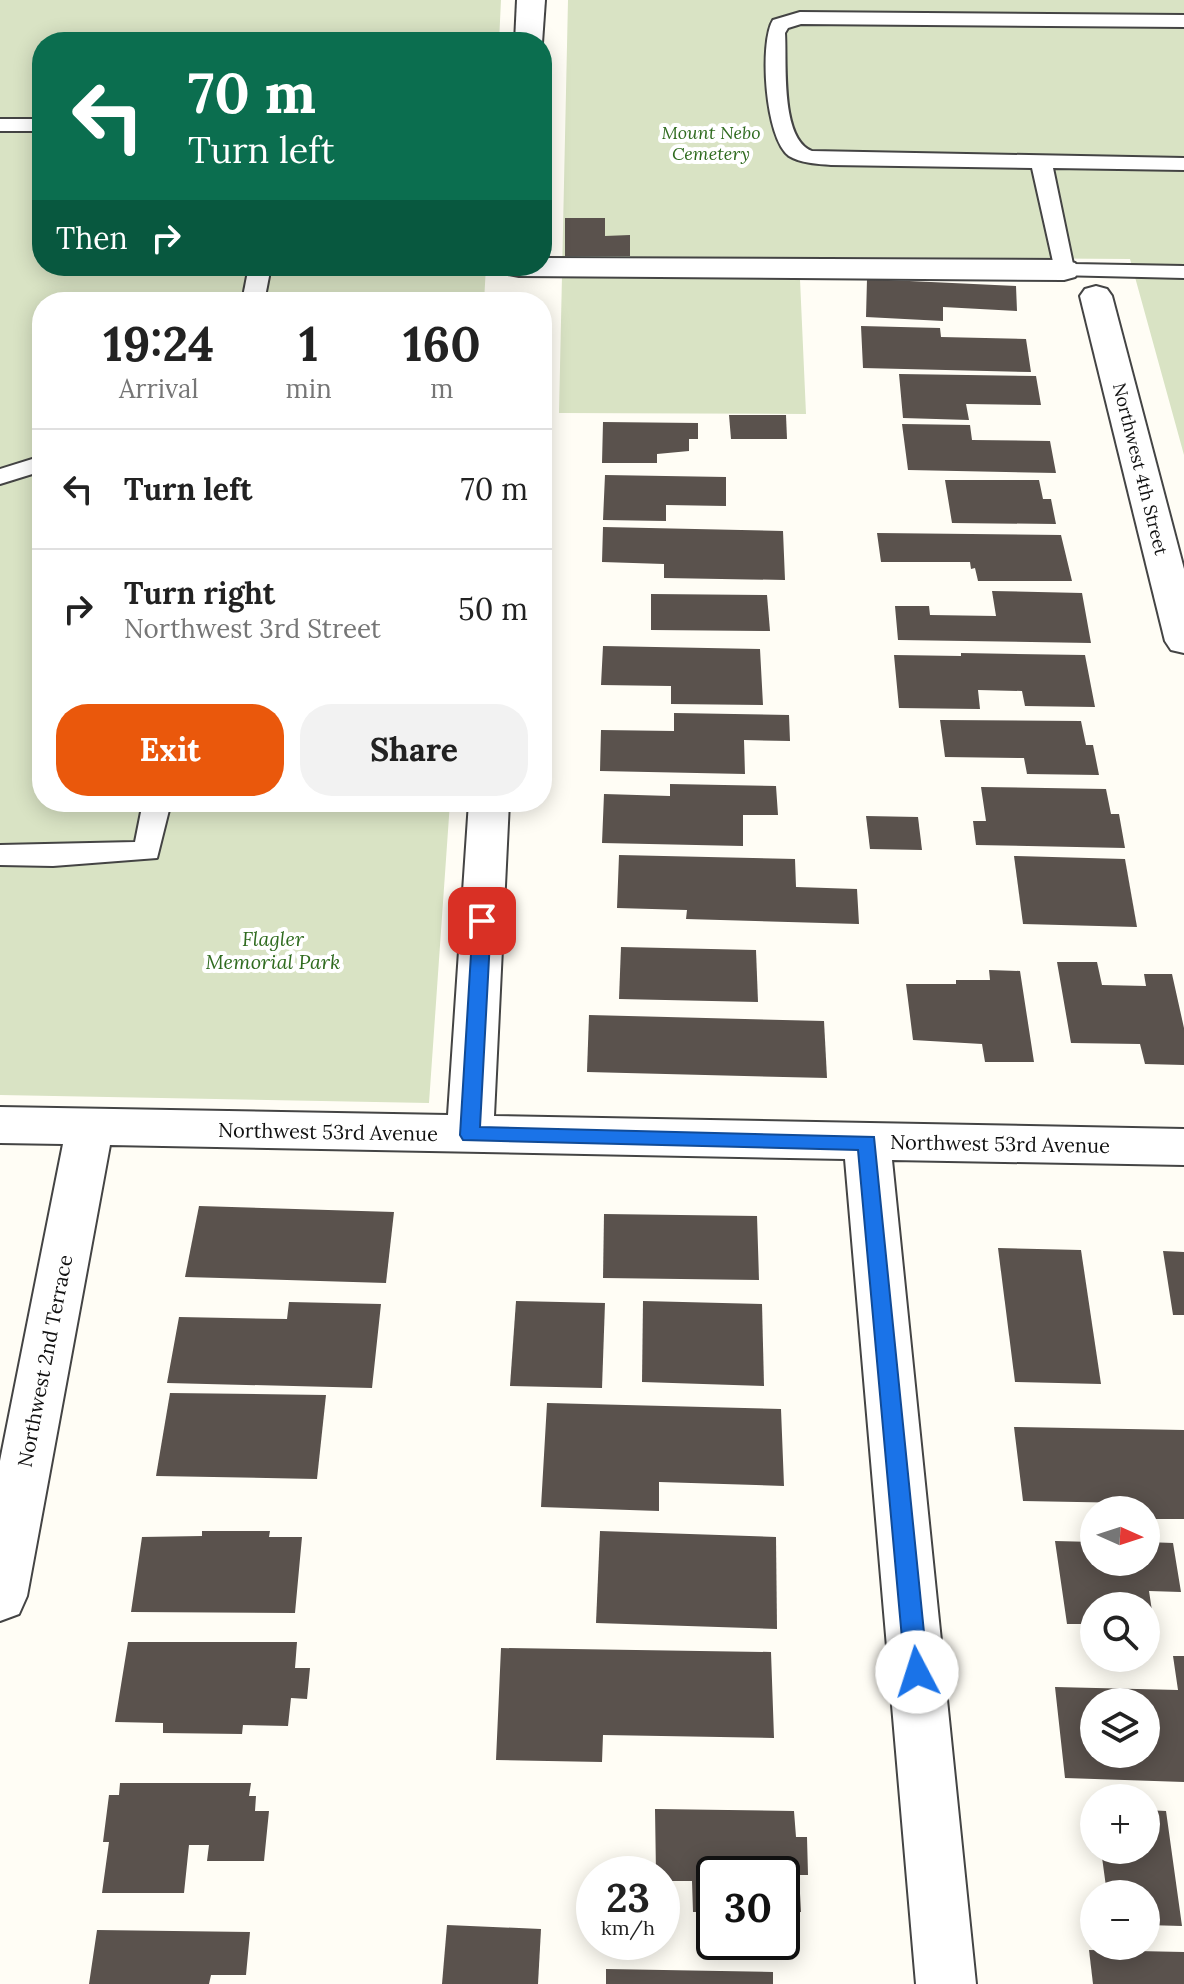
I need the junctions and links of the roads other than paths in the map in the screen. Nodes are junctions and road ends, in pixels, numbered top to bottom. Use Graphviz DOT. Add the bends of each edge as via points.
graph roads {
  1 [pos="531,0"];
  2 [pos="1184,21"];
  3 [pos="529,32"];
  4 [pos="0,125"];
  5 [pos="32,125"];
  6 [pos="1041,162"];
  7 [pos="1184,164"];
  8 [pos="552,266"];
  9 [pos="1064,270"];
  10 [pos="1184,272"];
  11 [pos="1096,296"];
  12 [pos="32,466"];
  13 [pos="0,477"];
  14 [pos="1184,641"];
  15 [pos="155,812"];
  16 [pos="488,812"];
  17 [pos="0,855"];
  18 [pos="0,1125"];
  19 [pos="90,1127"];
  20 [pos="470,1135"];
  21 [pos="867,1143"];
  22 [pos="1184,1147"];
  23 [pos="0,1596"];
  24 [pos="946,1984"];
  1 -- 3 [label="street"];
  2 -- 6 [label="lane" via="800,18 780,24 776,33 782,133 793,150 831,159"];
  4 -- 5 [label="lane"];
  6 -- 7 [label="lane"];
  6 -- 9 [label="lane"];
  8 -- 9 [label="street"];
  9 -- 10 [label="lane"];
  11 -- 14 [label="street, Northwest 4th Street"];
  12 -- 13 [label="lane"];
  15 -- 17 [label="lane" via="147,851"];
  16 -- 20 [label="street"];
  18 -- 19 [label="street, Northwest 53rd Avenue"];
  19 -- 20 [label="street, Northwest 53rd Avenue"];
  19 -- 23 [label="street, Northwest 2nd Terrace"];
  20 -- 21 [label="street, Northwest 53rd Avenue"];
  21 -- 22 [label="street, Northwest 53rd Avenue"];
  21 -- 24 [label="street"];
}
